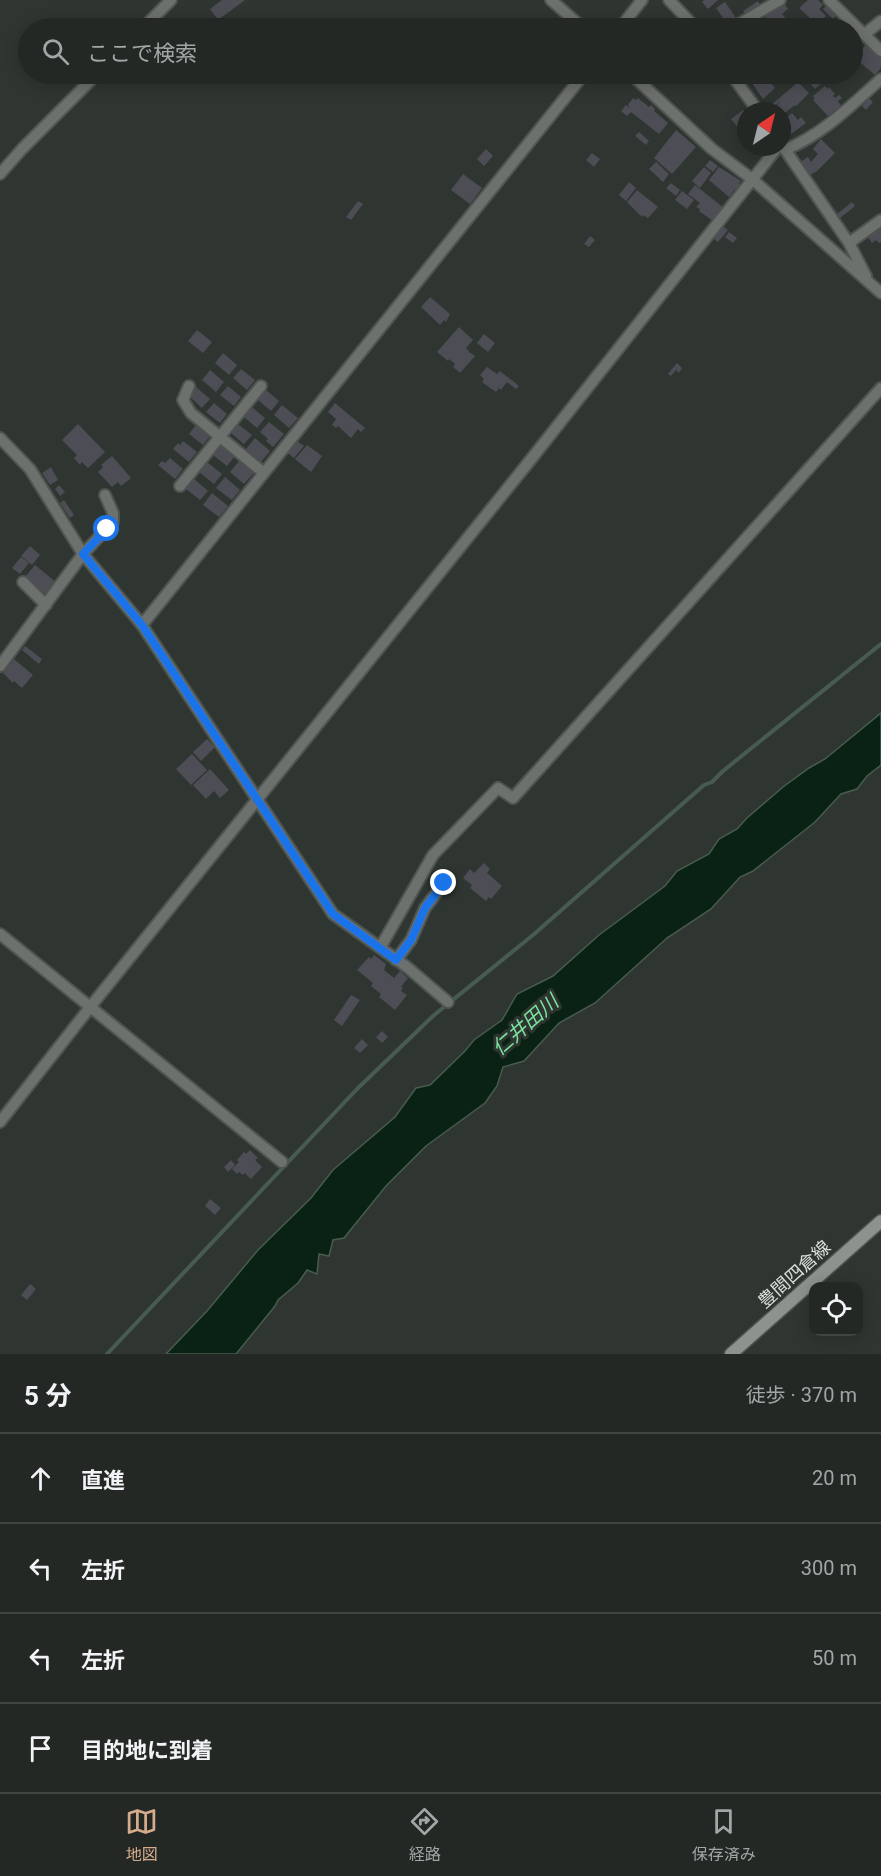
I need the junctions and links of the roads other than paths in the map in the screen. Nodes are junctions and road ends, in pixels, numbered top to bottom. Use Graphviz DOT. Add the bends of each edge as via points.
graph roads {
  1 [pos="171,0"];
  2 [pos="551,0"];
  3 [pos="642,0"];
  4 [pos="669,0"];
  5 [pos="780,0"];
  6 [pos="829,0"];
  7 [pos="153,18"];
  8 [pos="572,18"];
  9 [pos="628,18"];
  10 [pos="686,18"];
  11 [pos="749,18"];
  12 [pos="848,18"];
  13 [pos="881,21"];
  14 [pos="865,34"];
  15 [pos="881,51"];
  16 [pos="881,80"];
  17 [pos="88,84"];
  18 [pos="576,84"];
  19 [pos="642,84"];
  20 [pos="738,84"];
  21 [pos="751,102"];
  22 [pos="791,145"];
  23 [pos="774,156"];
  24 [pos="788,156"];
  25 [pos="0,174"];
  26 [pos="752,179"];
  27 [pos="881,220"];
  28 [pos="849,243"];
  29 [pos="869,282"];
  30 [pos="881,293"];
  31 [pos="189,386"];
  32 [pos="261,386"];
  33 [pos="881,388"];
  34 [pos="219,437"];
  35 [pos="0,438"];
  36 [pos="264,473"];
  37 [pos="180,486"];
  38 [pos="105,495"];
  39 [pos="83,554"];
  40 [pos="23,582"];
  41 [pos="46,605"];
  42 [pos="142,625"];
  43 [pos="1,662"];
  44 [pos="258,799"];
  45 [pos="444,883"];
  46 [pos="0,934"];
  47 [pos="380,948"];
  48 [pos="396,960"];
  49 [pos="448,1002"];
  50 [pos="91,1006"];
  51 [pos="0,1122"];
  52 [pos="282,1162"];
  53 [pos="881,1221"];
  54 [pos="731,1354"];
  1 -- 7 [label="street"];
  2 -- 8 [label="street"];
  3 -- 9 [label="street"];
  4 -- 10 [label="street"];
  5 -- 11 [label="street"];
  6 -- 12 [label="street"];
  13 -- 14 [label="street"];
  14 -- 15 [label="street"];
  16 -- 22 [label="street" via="821,132"];
  17 -- 25 [label="street"];
  18 -- 36 [label="street"];
  19 -- 26 [label="street" via="712,149"];
  20 -- 21 [label="street"];
  23 -- 26 [label="street"];
  24 -- 28 [label="street"];
  26 -- 29 [label="street"];
  26 -- 44 [label="street"];
  27 -- 28 [label="street"];
  28 -- 29 [label="street"];
  29 -- 30 [label="street"];
  31 -- 34 [label="street" via="183,400"];
  32 -- 34 [label="street"];
  33 -- 47 [label="street" via="513,798 498,788 433,855"];
  34 -- 36 [label="street"];
  34 -- 37 [label="street"];
  35 -- 39 [label="street" via="30,469"];
  36 -- 42 [label="street"];
  38 -- 39 [label="street" via="114,518"];
  39 -- 41 [label="street"];
  39 -- 42 [label="street"];
  40 -- 41 [label="street"];
  41 -- 43 [label="street"];
  42 -- 44 [label="street"];
  44 -- 47 [label="street" via="333,914"];
  44 -- 50 [label="street"];
  45 -- 48 [label="street"];
  46 -- 50 [label="street"];
  47 -- 48 [label="street"];
  48 -- 49 [label="street"];
  50 -- 51 [label="street"];
  50 -- 52 [label="street"];
  53 -- 54 [label="main road, 豊間四倉線"];
}
